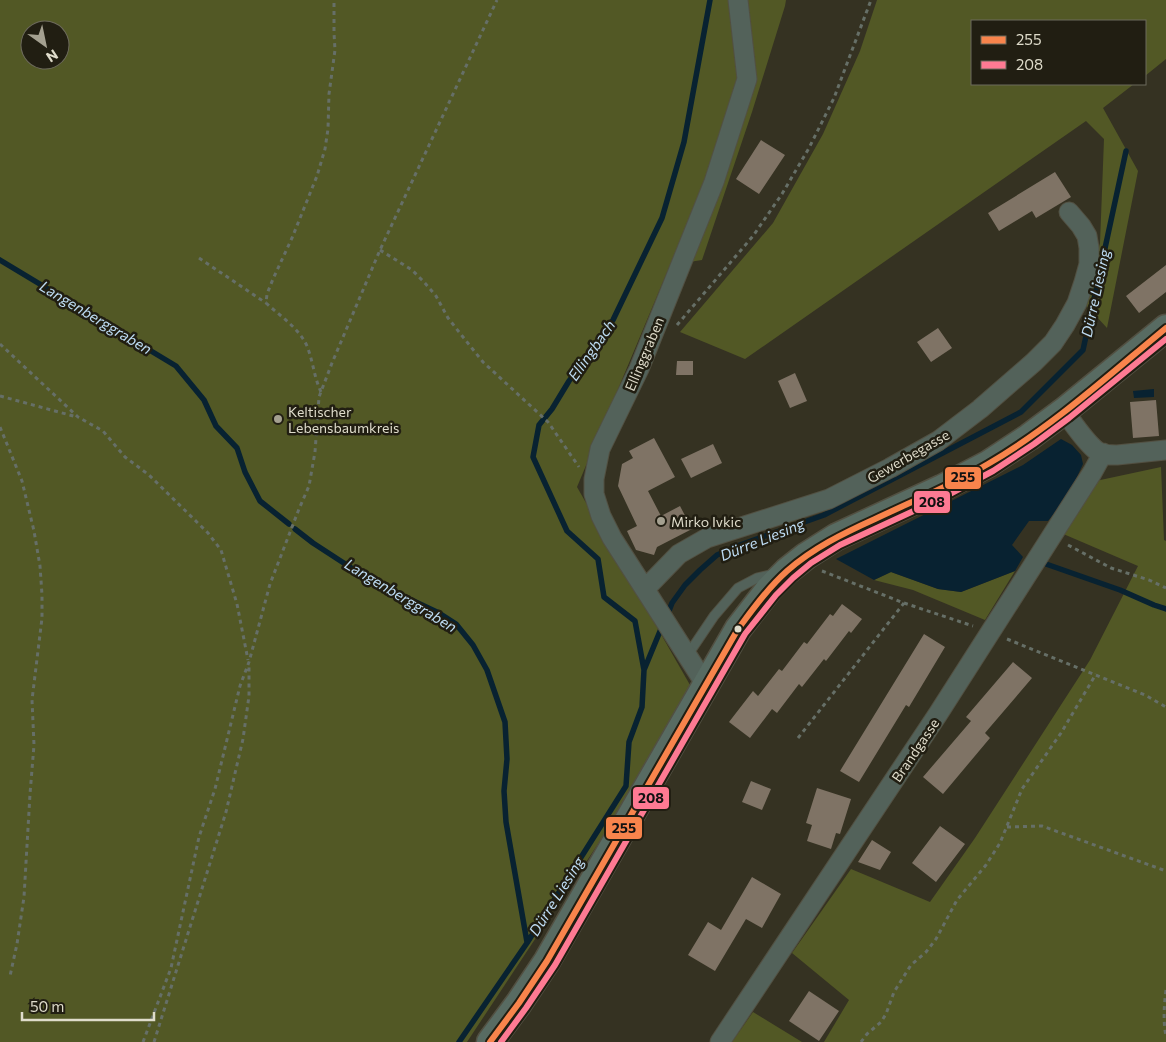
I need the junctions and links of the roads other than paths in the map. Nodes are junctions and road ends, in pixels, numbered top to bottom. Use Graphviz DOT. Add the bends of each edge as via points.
graph roads {
  1 [pos="738,0"];
  2 [pos="1069,212"];
  3 [pos="1166,328"];
  4 [pos="1064,411"];
  5 [pos="1166,450"];
  6 [pos="1103,453"];
  7 [pos="792,566"];
  8 [pos="645,589"];
  9 [pos="687,656"];
  10 [pos="706,685"];
  11 [pos="490,1042"];
  12 [pos="720,1042"];
  1 -- 8 [label="street, Ellinggraben" via="747,79 714,182 639,369 600,449 594,479 594,494 601,516"];
  2 -- 8 [label="street, Gewerbegasse" via="1087,236 1089,264 1077,302 1065,325 1034,362 938,442 829,499 707,538 679,554"];
  3 -- 4 [label="main road"];
  4 -- 6 [label="street" via="1090,444"];
  4 -- 7 [label="main road" via="988,464 836,537"];
  5 -- 6 [label="street" via="1117,455"];
  6 -- 12 [label="street, Brandgasse" via="938,714"];
  7 -- 9 [label="lane" via="738,588"];
  7 -- 10 [label="main road" via="743,622"];
  8 -- 9 [label="street, Ellinggraben"];
  9 -- 10 [label="street, Ellinggraben"];
  10 -- 11 [label="main road" via="547,961"];
}
